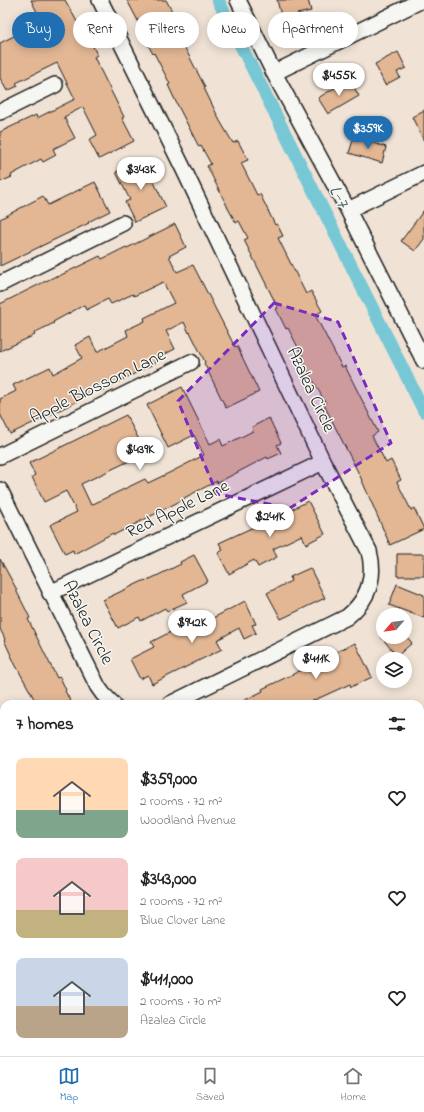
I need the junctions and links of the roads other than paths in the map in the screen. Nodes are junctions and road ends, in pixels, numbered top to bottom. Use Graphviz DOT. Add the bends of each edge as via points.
graph roads {
  1 [pos="100,0"];
  2 [pos="238,0"];
  3 [pos="422,0"];
  4 [pos="274,73"];
  5 [pos="55,85"];
  6 [pos="0,112"];
  7 [pos="424,173"];
  8 [pos="348,210"];
  9 [pos="123,224"];
  10 [pos="0,284"];
  11 [pos="418,337"];
  12 [pos="424,361"];
  13 [pos="191,362"];
  14 [pos="0,456"];
  15 [pos="323,462"];
  16 [pos="0,490"];
  17 [pos="50,593"];
  18 [pos="108,700"];
  19 [pos="178,700"];
  1 -- 15 [label="street, Azalea Circle"];
  2 -- 4 [label="street"];
  3 -- 4 [label="street"];
  4 -- 8 [label="street"];
  5 -- 6 [label="street"];
  7 -- 8 [label="street"];
  8 -- 11 [label="street"];
  9 -- 10 [label="street"];
  11 -- 12 [label="street"];
  13 -- 14 [label="street, Apple Blossom Lane"];
  15 -- 17 [label="street, Red Apple Lane"];
  15 -- 19 [label="street, Azalea Circle" via="369,551 371,579 365,597 347,617"];
  16 -- 17 [label="street, Azalea Circle"];
  17 -- 18 [label="street, Azalea Circle" via="98,687"];
}
